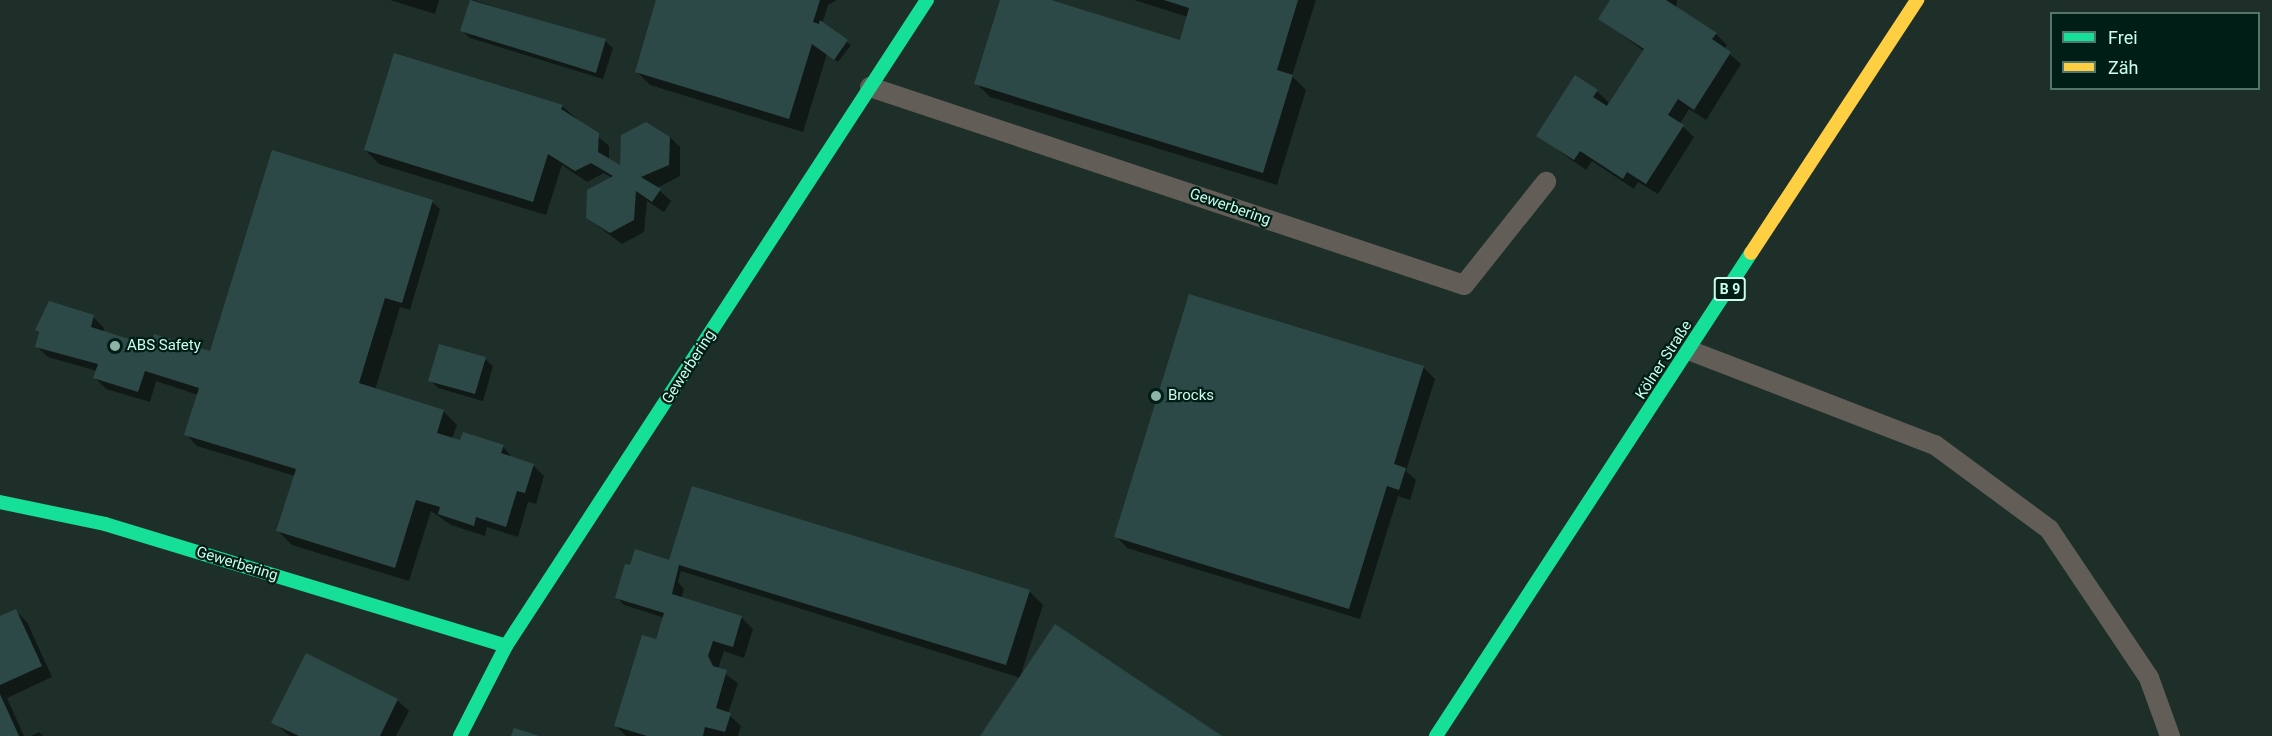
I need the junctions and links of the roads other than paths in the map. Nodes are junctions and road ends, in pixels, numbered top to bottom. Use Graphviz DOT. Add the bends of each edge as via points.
graph roads {
  1 [pos="927,0"];
  2 [pos="1917,0"];
  3 [pos="870,87"];
  4 [pos="1546,182"];
  5 [pos="1690,351"];
  6 [pos="0,502"];
  7 [pos="506,646"];
  8 [pos="460,736"];
  9 [pos="1436,736"];
  10 [pos="2170,736"];
  1 -- 3 [label="street, Gewerbering"];
  2 -- 5 [label="street, Kölner Straße / B 9"];
  3 -- 4 [label="lane, Gewerbering" via="1464,285"];
  3 -- 7 [label="street, Gewerbering"];
  5 -- 9 [label="street, Kölner Straße / B 9"];
  5 -- 10 [label="lane" via="1935,445 2049,529 2149,678"];
  6 -- 7 [label="street, Gewerbering" via="105,524"];
  7 -- 8 [label="street, Gewerbering"];
}
